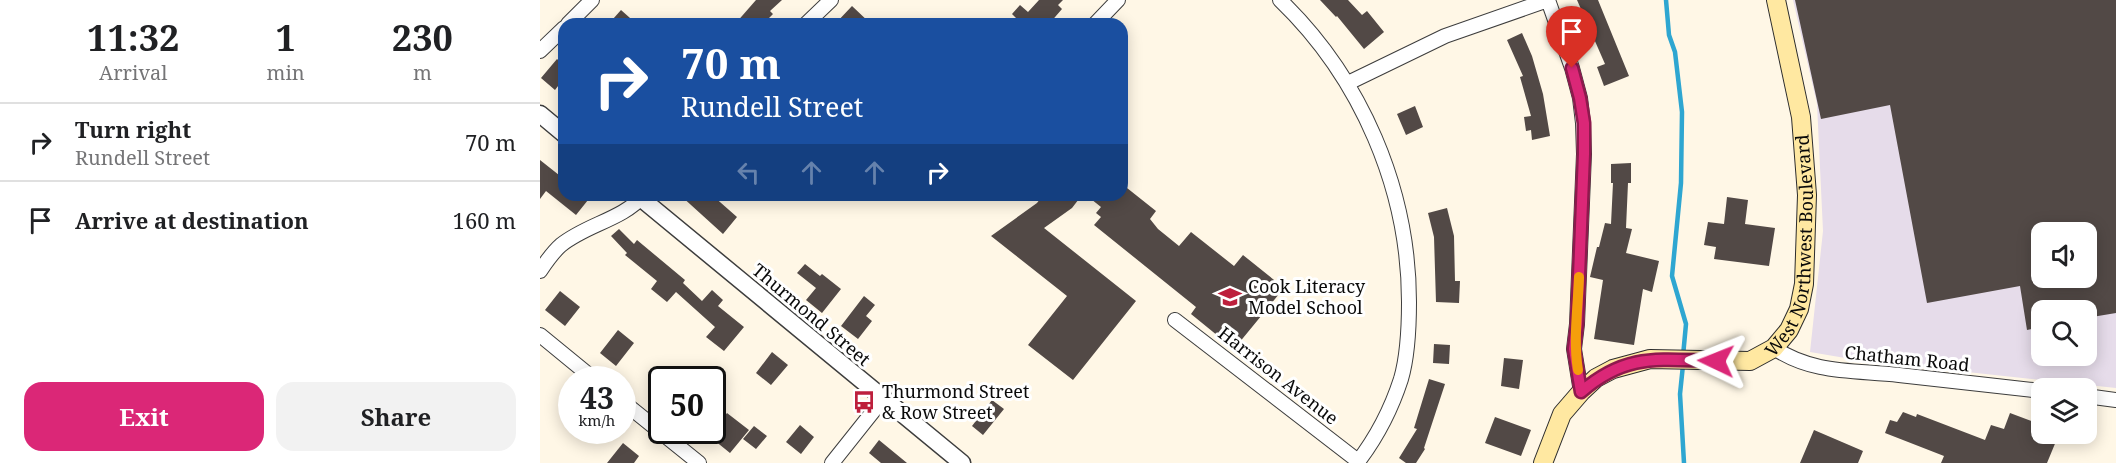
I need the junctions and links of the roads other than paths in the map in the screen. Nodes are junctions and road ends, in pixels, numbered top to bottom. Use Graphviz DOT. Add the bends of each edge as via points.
graph roads {
  1 [pos="592,0"];
  2 [pos="831,0"];
  3 [pos="1280,0"];
  4 [pos="1548,0"];
  5 [pos="1776,0"];
  6 [pos="1115,3"];
  7 [pos="574,18"];
  8 [pos="812,18"];
  9 [pos="1101,18"];
  10 [pos="558,34"];
  11 [pos="540,51"];
  12 [pos="1348,83"];
  13 [pos="540,114"];
  14 [pos="558,129"];
  15 [pos="637,201"];
  16 [pos="647,201"];
  17 [pos="540,270"];
  18 [pos="1175,320"];
  19 [pos="540,335"];
  20 [pos="1774,348"];
  21 [pos="578,366"];
  22 [pos="2031,390"];
  23 [pos="1581,392"];
  24 [pos="2097,397"];
  25 [pos="883,399"];
  26 [pos="2116,400"];
  27 [pos="636,412"];
  28 [pos="1358,462"];
  29 [pos="699,463"];
  30 [pos="832,463"];
  31 [pos="962,463"];
  32 [pos="1542,463"];
  1 -- 7 [label="street"];
  2 -- 8 [label="street"];
  3 -- 12 [label="street" via="1321,43"];
  4 -- 12 [label="street" via="1445,36"];
  4 -- 23 [label="street" via="1572,68 1584,123 1574,349"];
  5 -- 20 [label="main road, West Northwest Boulevard" via="1801,117 1807,205 1804,284 1799,309"];
  6 -- 9 [label="street"];
  10 -- 11 [label="street"];
  12 -- 28 [label="street" via="1391,181 1404,239 1409,286 1402,376 1379,432"];
  13 -- 14 [label="street"];
  15 -- 17 [label="street" via="630,210 561,246"];
  16 -- 25 [label="street, Thurmond Street"];
  18 -- 28 [label="street, Harrison Avenue"];
  19 -- 21 [label="street"];
  20 -- 22 [label="street, Chatham Road" via="1814,368"];
  20 -- 23 [label="main road, West Northwest Boulevard" via="1750,361 1650,359 1628,364 1596,378"];
  23 -- 32 [label="main road, West Northwest Boulevard" via="1562,414"];
  24 -- 26 [label="street"];
  25 -- 30 [label="street"];
  25 -- 31 [label="street, Thurmond Street"];
  27 -- 29 [label="street"];
}
